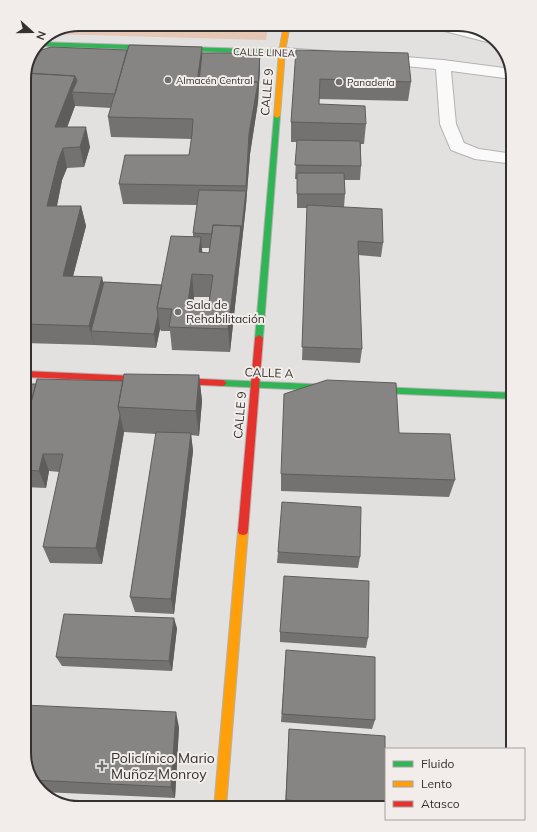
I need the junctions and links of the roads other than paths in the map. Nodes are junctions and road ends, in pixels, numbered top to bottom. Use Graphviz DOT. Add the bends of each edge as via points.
graph roads {
  1 [pos="285,31"];
  2 [pos="460,31"];
  3 [pos="481,36"];
  4 [pos="52,44"];
  5 [pos="282,52"];
  6 [pos="344,57"];
  7 [pos="366,59"];
  8 [pos="443,65"];
  9 [pos="506,73"];
  10 [pos="506,158"];
  11 [pos="31,374"];
  12 [pos="254,384"];
  13 [pos="506,396"];
  14 [pos="221,801"];
  1 -- 5 [label="street, CALLE 9"];
  2 -- 3 [label="street"];
  4 -- 5 [label="street, CALLE LINEA"];
  5 -- 6 [label="street, CALLE LINEA"];
  5 -- 12 [label="street, CALLE 9"];
  7 -- 8 [label="street"];
  8 -- 9 [label="street"];
  8 -- 10 [label="street" via="448,124 457,146 475,154"];
  11 -- 12 [label="street, CALLE A"];
  12 -- 13 [label="street, CALLE A"];
  12 -- 14 [label="street, CALLE 9"];
}
